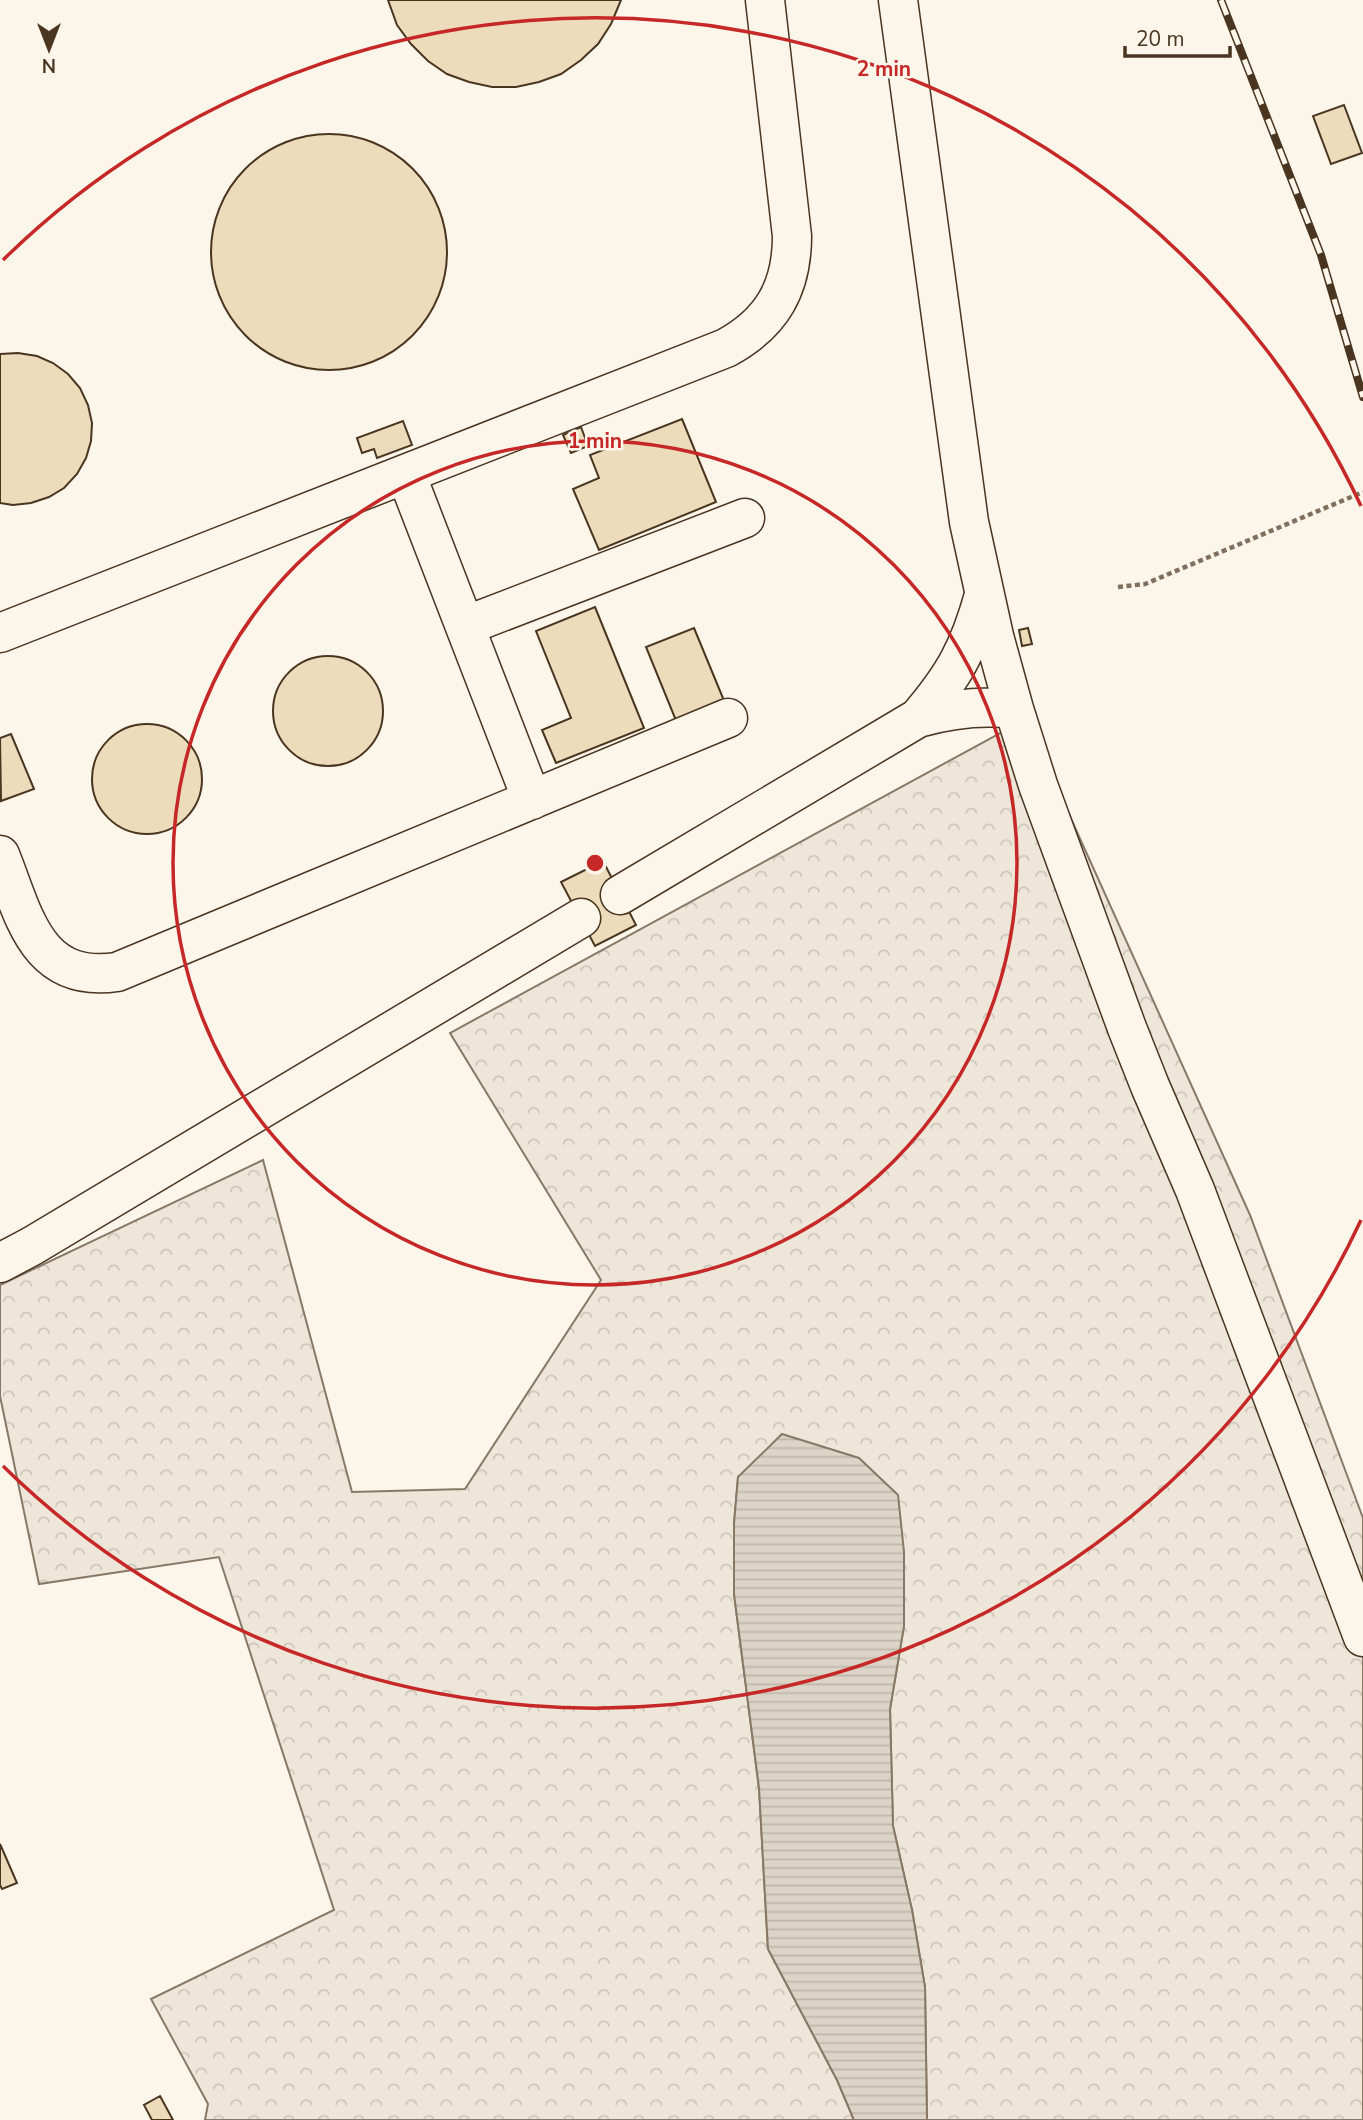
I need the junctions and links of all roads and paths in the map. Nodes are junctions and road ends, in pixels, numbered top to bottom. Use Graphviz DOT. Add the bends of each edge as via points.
graph roads {
  1 [pos="765,0"];
  2 [pos="898,0"];
  3 [pos="406,474"];
  4 [pos="1363,492"];
  5 [pos="746,518"];
  6 [pos="1118,587"];
  7 [pos="984,594"];
  8 [pos="465,626"];
  9 [pos="0,633"];
  10 [pos="1014,709"];
  11 [pos="728,719"];
  12 [pos="918,719"];
  13 [pos="532,800"];
  14 [pos="0,855"];
  15 [pos="620,895"];
  16 [pos="580,918"];
  17 [pos="0,1263"];
  18 [pos="1363,1637"];
  1 -- 3 [label="lane" via="792,236 789,274 773,308 744,338 726,348"];
  2 -- 7 [label="lane" via="961,471"];
  3 -- 8 [label="lane"];
  3 -- 9 [label="lane"];
  4 -- 6 [label="path" via="1145,584"];
  5 -- 8 [label="lane"];
  7 -- 10 [label="lane"];
  7 -- 12 [label="lane" via="960,662"];
  8 -- 13 [label="lane"];
  10 -- 12 [label="lane" via="970,707"];
  10 -- 18 [label="lane" via="1127,1028 1195,1190"];
  11 -- 13 [label="lane"];
  12 -- 15 [label="lane"];
  13 -- 14 [label="lane" via="101,975 68,968 40,948"];
  16 -- 17 [label="lane"];
}
